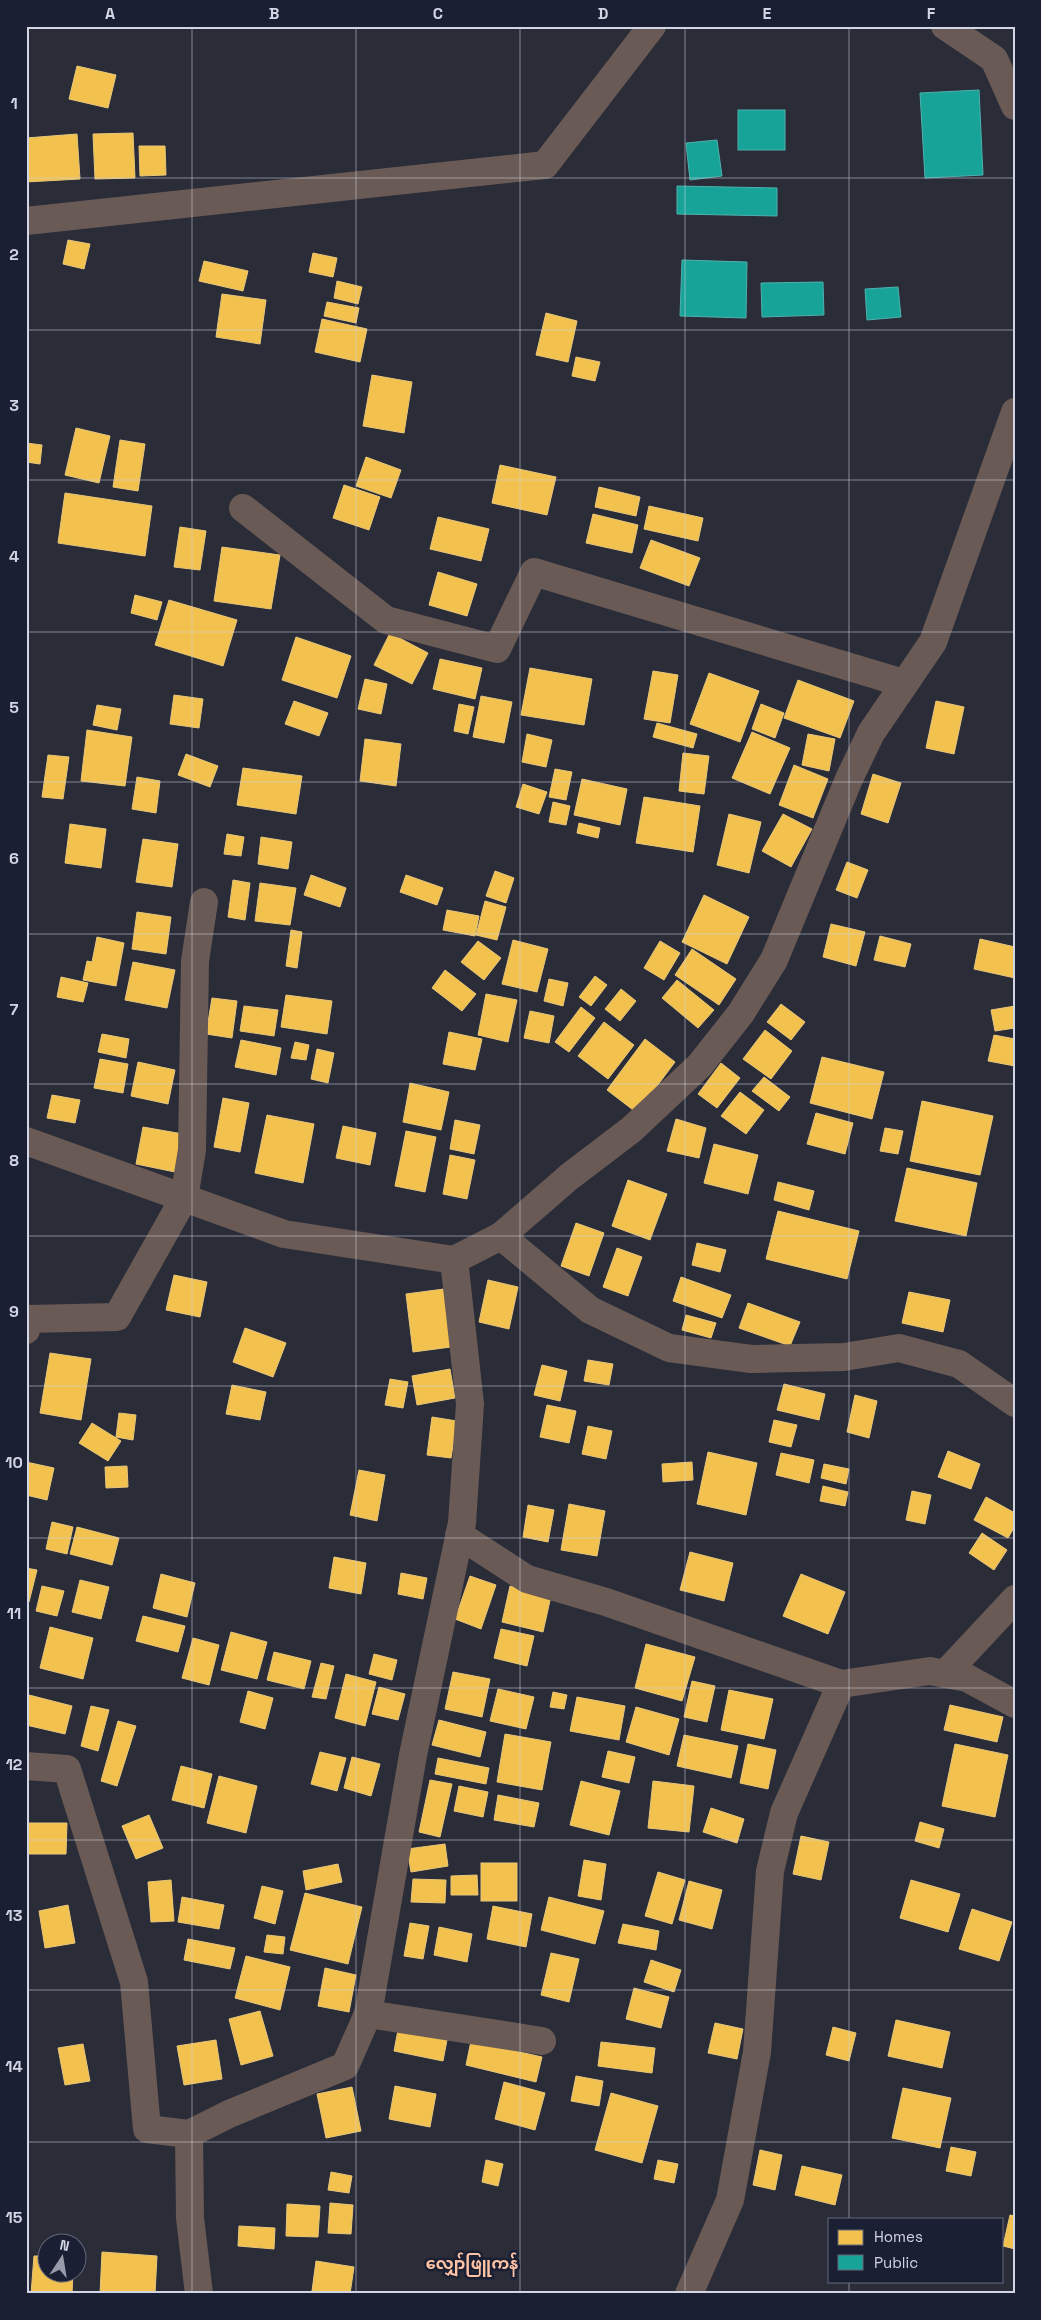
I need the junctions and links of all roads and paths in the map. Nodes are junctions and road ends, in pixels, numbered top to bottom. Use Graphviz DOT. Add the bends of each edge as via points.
graph roads {
  1 [pos="652,26"];
  2 [pos="945,26"];
  3 [pos="1015,106"];
  4 [pos="26,221"];
  5 [pos="1015,412"];
  6 [pos="243,508"];
  7 [pos="903,683"];
  8 [pos="204,902"];
  9 [pos="26,1141"];
  10 [pos="184,1198"];
  11 [pos="501,1236"];
  12 [pos="454,1260"];
  13 [pos="26,1330"];
  14 [pos="1015,1403"];
  15 [pos="460,1535"];
  16 [pos="1015,1599"];
  17 [pos="945,1674"];
  18 [pos="840,1684"];
  19 [pos="1015,1704"];
  20 [pos="26,1766"];
  21 [pos="368,2014"];
  22 [pos="542,2041"];
  23 [pos="188,2134"];
  24 [pos="199,2294"];
  25 [pos="689,2294"];
  1 -- 4 [label="street" via="545,165"];
  2 -- 3 [label="street" via="994,59"];
  5 -- 7 [label="street" via="933,642"];
  6 -- 7 [label="street" via="386,620 497,648 534,572"];
  7 -- 11 [label="street" via="871,733 774,960 741,1013 700,1066 632,1129 569,1177"];
  8 -- 10 [label="street" via="195,961 192,1150"];
  9 -- 10 [label="street"];
  10 -- 12 [label="street" via="284,1234"];
  10 -- 13 [label="street" via="117,1316 28,1319"];
  11 -- 12 [label="street"];
  11 -- 14 [label="street" via="590,1310 669,1348 751,1359 844,1357 899,1348 958,1364"];
  12 -- 15 [label="street" via="470,1404"];
  15 -- 18 [label="street" via="527,1578 606,1602"];
  15 -- 21 [label="street" via="413,1755"];
  16 -- 17 [label="street"];
  17 -- 18 [label="street" via="930,1671"];
  17 -- 19 [label="street" via="967,1678"];
  18 -- 25 [label="street" via="784,1813 770,1871 757,2052 730,2200"];
  20 -- 23 [label="street" via="67,1770 134,1982 147,2129"];
  21 -- 22 [label="street"];
  21 -- 23 [label="street" via="344,2066"];
  23 -- 24 [label="street" via="190,2218"];
}
